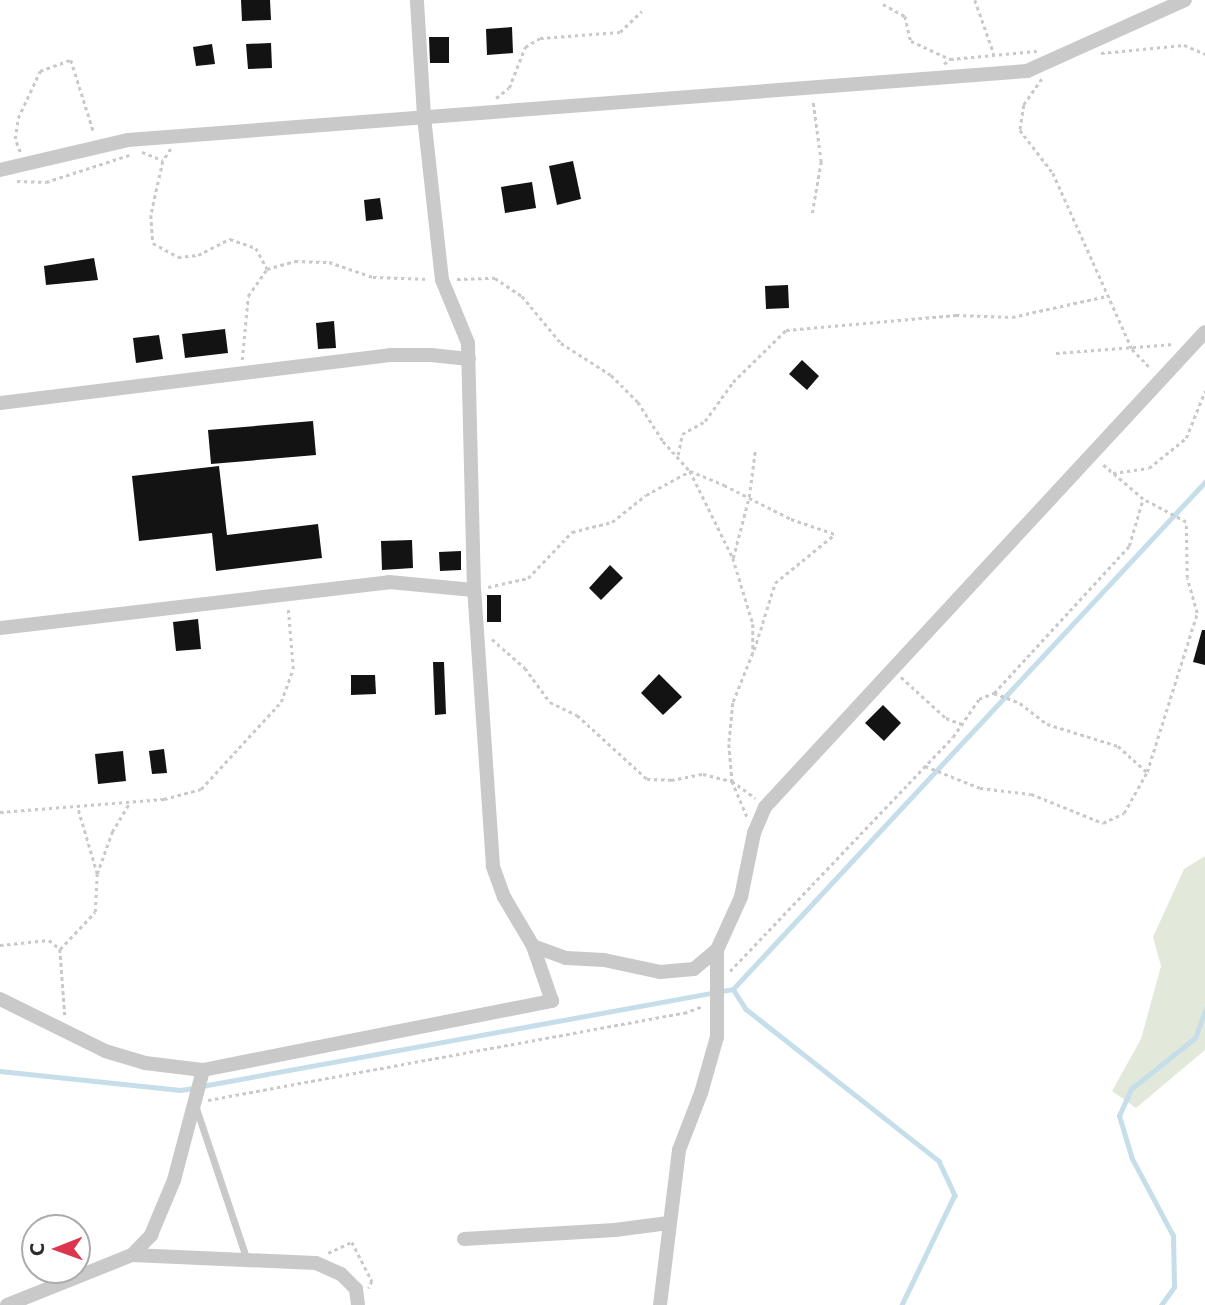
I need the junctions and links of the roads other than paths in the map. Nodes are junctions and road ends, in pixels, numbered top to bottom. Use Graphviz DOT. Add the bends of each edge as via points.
graph roads {
  1 [pos="417,0"];
  2 [pos="1185,0"];
  3 [pos="424,116"];
  4 [pos="0,170"];
  5 [pos="1200,337"];
  6 [pos="468,359"];
  7 [pos="0,403"];
  8 [pos="474,590"];
  9 [pos="0,628"];
  10 [pos="533,946"];
  11 [pos="717,950"];
  12 [pos="0,999"];
  13 [pos="203,1070"];
  14 [pos="194,1102"];
  15 [pos="669,1223"];
  16 [pos="464,1239"];
  17 [pos="132,1255"];
  18 [pos="248,1260"];
  19 [pos="7,1305"];
  20 [pos="358,1305"];
  21 [pos="660,1305"];
  1 -- 3 [label="street"];
  2 -- 3 [label="street" via="1027,71"];
  3 -- 4 [label="street" via="128,140"];
  3 -- 6 [label="street" via="442,280 468,343"];
  5 -- 11 [label="street" via="765,807 754,833 741,897"];
  6 -- 7 [label="street" via="390,355"];
  6 -- 8 [label="street"];
  8 -- 9 [label="street" via="389,582"];
  8 -- 10 [label="street" via="493,866 504,897"];
  10 -- 11 [label="street" via="566,958 604,960 660,972 694,970"];
  10 -- 13 [label="street" via="552,1001"];
  11 -- 15 [label="street" via="717,1037 679,1150"];
  12 -- 13 [label="street" via="105,1051 145,1063"];
  13 -- 14 [label="street"];
  14 -- 17 [label="street" via="174,1180 152,1235"];
  14 -- 18 [label="lane"];
  15 -- 16 [label="street"];
  15 -- 21 [label="street"];
  17 -- 18 [label="street"];
  17 -- 19 [label="street"];
  18 -- 20 [label="street" via="316,1263 341,1274 356,1289"];
}
